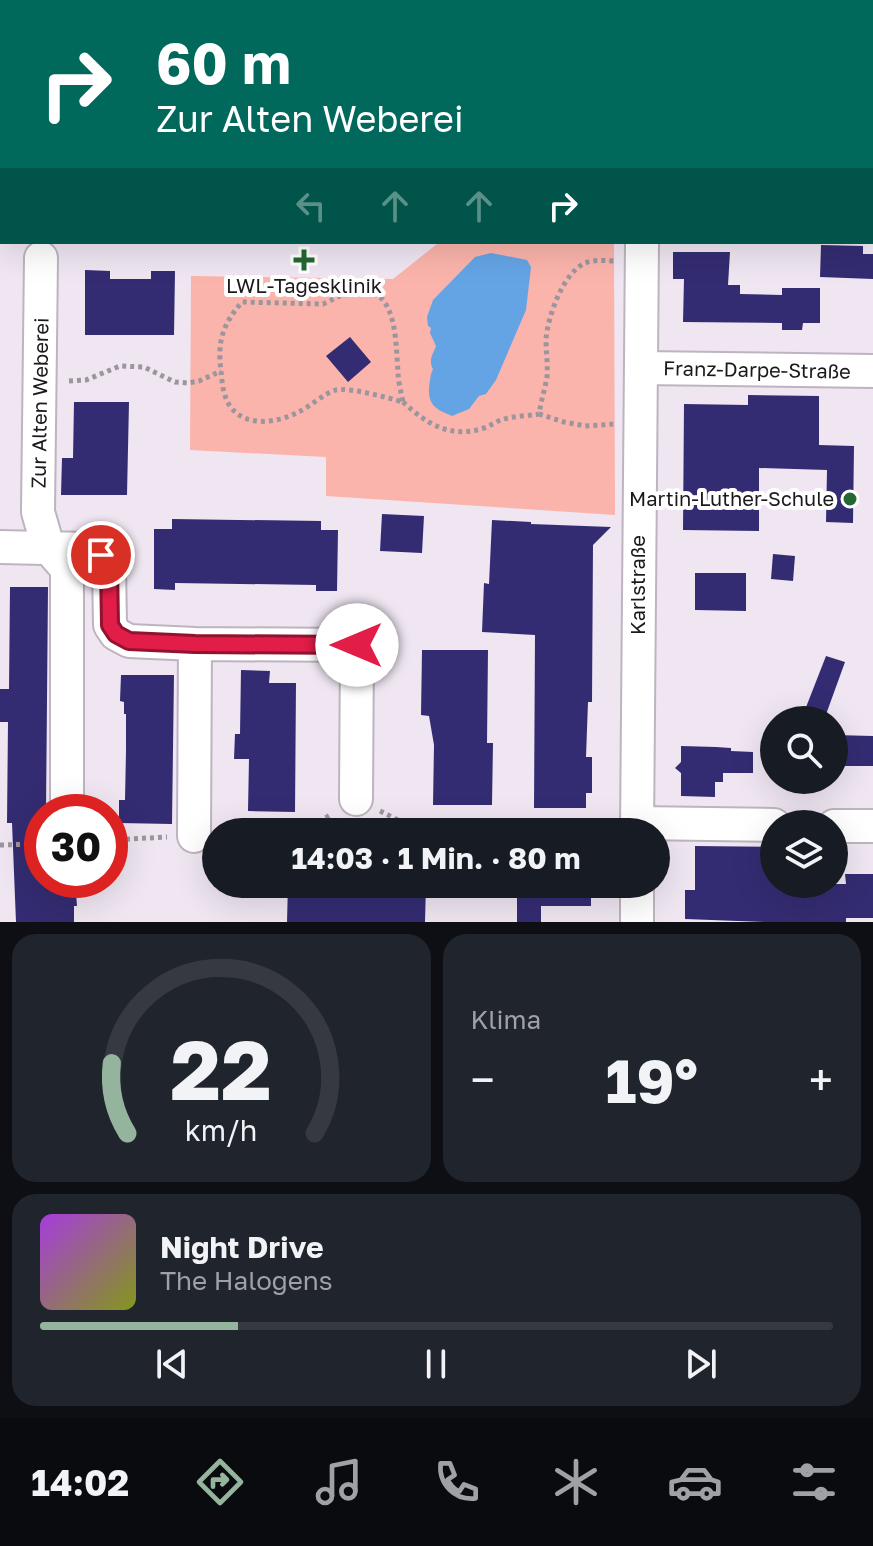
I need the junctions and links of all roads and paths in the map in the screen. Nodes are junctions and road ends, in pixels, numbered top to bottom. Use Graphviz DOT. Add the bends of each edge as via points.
graph roads {
  1 [pos="642,252"];
  2 [pos="41,258"];
  3 [pos="641,368"];
  4 [pos="221,371"];
  5 [pos="873,371"];
  6 [pos="40,381"];
  7 [pos="403,402"];
  8 [pos="539,414"];
  9 [pos="640,421"];
  10 [pos="0,547"];
  11 [pos="48,547"];
  12 [pos="195,644"];
  13 [pos="67,794"];
  14 [pos="356,799"];
  15 [pos="637,818"];
  16 [pos="760,825"];
  17 [pos="848,826"];
  18 [pos="873,826"];
  19 [pos="670,827"];
  20 [pos="194,836"];
  21 [pos="24,844"];
  22 [pos="0,845"];
  23 [pos="637,898"];
  24 [pos="637,922"];
  1 -- 3 [label="street, Karlstraße"];
  1 -- 8 [label="path" via="586,263 563,287 546,338 547,375"];
  2 -- 6 [label="street, Zur Alten Weberei"];
  3 -- 5 [label="street, Franz-Darpe-Straße"];
  3 -- 9 [label="street, Karlstraße"];
  4 -- 6 [label="path" via="188,383 144,367 120,366 86,380"];
  4 -- 7 [label="path" via="231,407 248,420 277,421 337,390"];
  4 -- 7 [label="path" via="220,339 242,302 323,304 340,296 373,293 382,299 393,324"];
  6 -- 11 [label="street, Zur Alten Weberei" via="38,512"];
  7 -- 8 [label="path" via="422,419 458,432"];
  8 -- 9 [label="path" via="585,426"];
  9 -- 15 [label="street, Karlstraße"];
  10 -- 11 [label="street"];
  11 -- 12 [label="street" via="88,549 109,565 110,625 116,634 129,641"];
  11 -- 13 [label="street, Zur Alten Weberei" via="67,569"];
  12 -- 14 [label="street" via="357,645"];
  12 -- 20 [label="street"];
  16 -- 19 [label="street"];
  17 -- 18 [label="street"];
  21 -- 22 [label="path"];
  23 -- 24 [label="street"];
}
